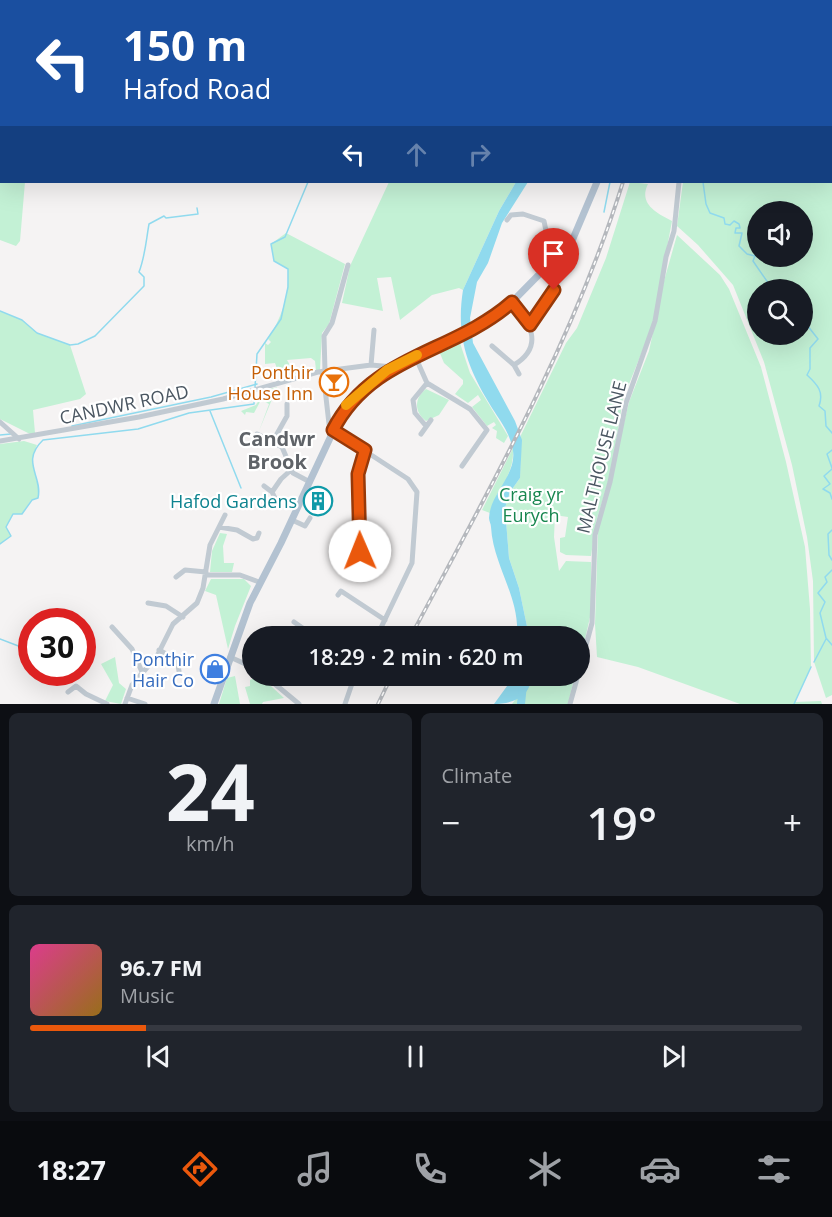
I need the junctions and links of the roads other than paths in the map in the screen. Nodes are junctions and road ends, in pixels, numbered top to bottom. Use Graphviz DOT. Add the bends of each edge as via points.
graph roads {
  1 [pos="597,183"];
  2 [pos="679,183"];
  3 [pos="507,220"];
  4 [pos="556,259"];
  5 [pos="348,265"];
  6 [pos="550,277"];
  7 [pos="512,302"];
  8 [pos="530,325"];
  9 [pos="374,330"];
  10 [pos="492,346"];
  11 [pos="415,356"];
  12 [pos="371,365"];
  13 [pos="514,365"];
  14 [pos="393,367"];
  15 [pos="323,371"];
  16 [pos="519,374"];
  17 [pos="427,383"];
  18 [pos="298,408"];
  19 [pos="430,420"];
  20 [pos="0,422"];
  21 [pos="426,426"];
  22 [pos="333,428"];
  23 [pos="487,430"];
  24 [pos="257,434"];
  25 [pos="421,434"];
  26 [pos="495,434"];
  27 [pos="19,439"];
  28 [pos="0,441"];
  29 [pos="273,441"];
  30 [pos="463,449"];
  31 [pos="365,450"];
  32 [pos="470,454"];
  33 [pos="462,466"];
  34 [pos="291,470"];
  35 [pos="310,482"];
  36 [pos="264,486"];
  37 [pos="272,492"];
  38 [pos="276,500"];
  39 [pos="225,515"];
  40 [pos="310,518"];
  41 [pos="292,520"];
  42 [pos="237,522"];
  43 [pos="219,527"];
  44 [pos="237,530"];
  45 [pos="259,533"];
  46 [pos="360,551"];
  47 [pos="206,574"];
  48 [pos="176,577"];
  49 [pos="259,582"];
  50 [pos="339,595"];
  51 [pos="148,603"];
  52 [pos="183,617"];
  53 [pos="385,620"];
  54 [pos="294,622"];
  55 [pos="300,626"];
  56 [pos="382,626"];
  57 [pos="112,627"];
  58 [pos="124,627"];
  59 [pos="590,630"];
  60 [pos="118,633"];
  61 [pos="159,650"];
  62 [pos="184,657"];
  63 [pos="230,657"];
  64 [pos="177,660"];
  65 [pos="242,662"];
  66 [pos="179,671"];
  67 [pos="142,672"];
  68 [pos="76,686"];
  69 [pos="277,686"];
  70 [pos="351,686"];
  71 [pos="575,686"];
  72 [pos="68,692"];
  73 [pos="127,698"];
  74 [pos="107,704"];
  75 [pos="125,704"];
  76 [pos="145,704"];
  77 [pos="214,704"];
  78 [pos="298,704"];
  79 [pos="345,704"];
  80 [pos="570,704"];
  1 -- 4 [label="main road" via="572,241"];
  2 -- 59 [label="street, MALTHOUSE LANE" via="674,231 656,321 626,403 595,535"];
  3 -- 4 [label="street" via="511,215 523,214 544,221"];
  4 -- 7 [label="main road"];
  5 -- 15 [label="street" via="332,323 324,336"];
  6 -- 8 [label="street" via="560,277"];
  7 -- 8 [label="street"];
  7 -- 11 [label="main road" via="472,330"];
  8 -- 13 [label="street" via="531,345"];
  9 -- 12 [label="street"];
  10 -- 13 [label="street" via="495,353"];
  11 -- 14 [label="main road"];
  11 -- 17 [label="street"];
  12 -- 14 [label="street, CANDWR ROAD"];
  12 -- 15 [label="street, CANDWR ROAD"];
  13 -- 16 [label="street"];
  14 -- 22 [label="main road" via="353,398"];
  15 -- 22 [label="street" via="329,423"];
  15 -- 27 [label="street, CANDWR ROAD" via="93,427"];
  17 -- 21 [label="street" via="413,400 415,413"];
  17 -- 23 [label="street" via="470,409"];
  18 -- 29 [label="street" via="288,407"];
  19 -- 21 [label="street"];
  20 -- 27 [label="street"];
  21 -- 25 [label="street"];
  22 -- 31 [label="street"];
  22 -- 35 [label="main road"];
  23 -- 26 [label="street"];
  23 -- 32 [label="street"];
  24 -- 29 [label="street"];
  27 -- 28 [label="street, CANDWR ROAD"];
  29 -- 34 [label="street" via="285,450"];
  30 -- 32 [label="street"];
  31 -- 46 [label="street" via="358,474"];
  31 -- 53 [label="street" via="408,479 417,492 412,563"];
  32 -- 33 [label="street"];
  34 -- 35 [label="street"];
  34 -- 37 [label="street"];
  35 -- 41 [label="main road"];
  36 -- 37 [label="street"];
  37 -- 38 [label="street"];
  39 -- 43 [label="street"];
  40 -- 41 [label="street" via="305,526"];
  41 -- 49 [label="main road"];
  42 -- 44 [label="street"];
  43 -- 44 [label="street"];
  43 -- 47 [label="street" via="210,545"];
  44 -- 45 [label="street" via="253,539"];
  47 -- 48 [label="street" via="185,570"];
  47 -- 49 [label="street" via="240,575"];
  47 -- 52 [label="street" via="197,603"];
  49 -- 63 [label="main road"];
  50 -- 53 [label="street" via="341,591"];
  51 -- 52 [label="street" via="161,602"];
  52 -- 61 [label="street" via="173,624"];
  53 -- 56 [label="street"];
  54 -- 55 [label="street"];
  57 -- 60 [label="street"];
  58 -- 60 [label="street"];
  60 -- 67 [label="street" via="132,649"];
  61 -- 64 [label="street"];
  61 -- 67 [label="street"];
  62 -- 64 [label="street"];
  63 -- 65 [label="street"];
  63 -- 77 [label="main road"];
  64 -- 66 [label="street"];
  67 -- 73 [label="street"];
  68 -- 72 [label="street"];
  68 -- 74 [label="street"];
  69 -- 78 [label="street"];
  70 -- 79 [label="street"];
  71 -- 80 [label="street, MALTHOUSE LANE"];
  73 -- 75 [label="street"];
  73 -- 76 [label="street"];
}
